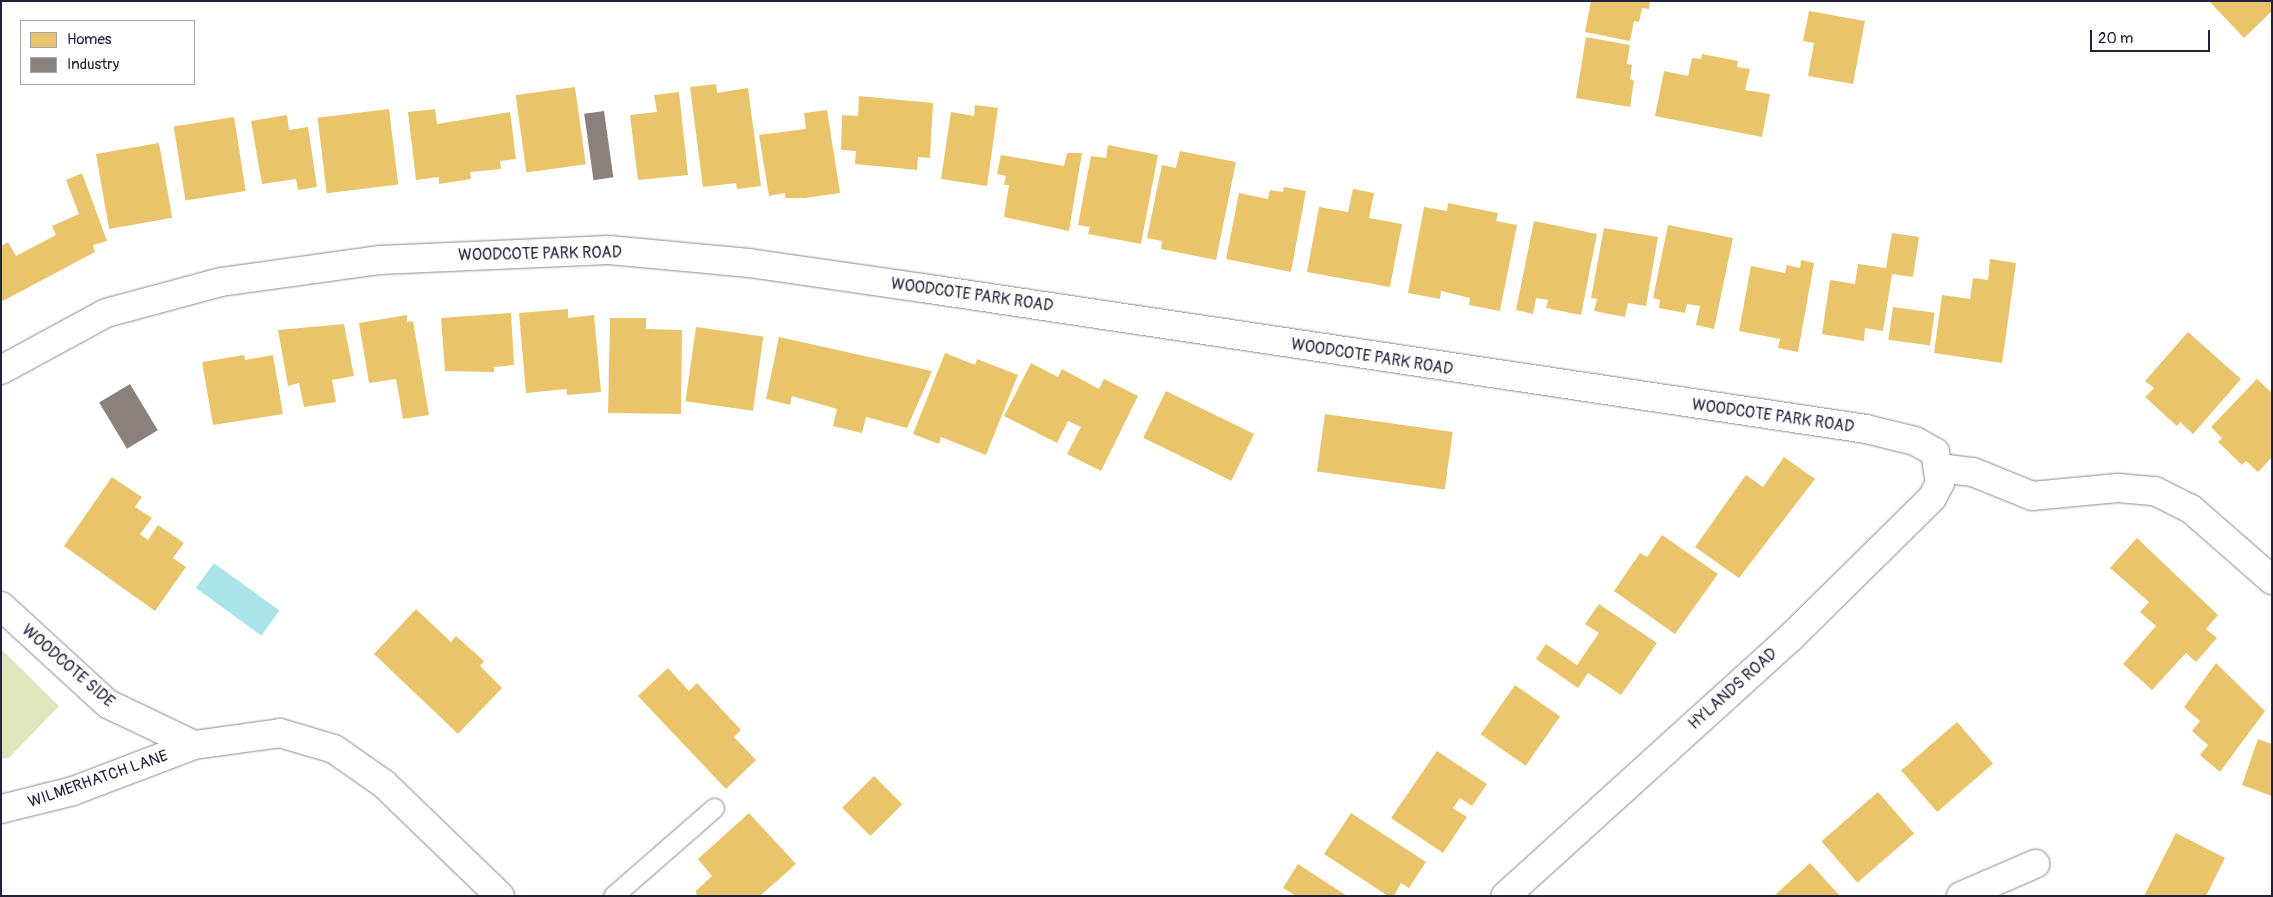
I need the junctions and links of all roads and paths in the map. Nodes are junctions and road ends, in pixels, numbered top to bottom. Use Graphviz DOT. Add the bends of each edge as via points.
graph roads {
  1 [pos="1,370"];
  2 [pos="1940,468"];
  3 [pos="2272,580"];
  4 [pos="1,606"];
  5 [pos="194,745"];
  6 [pos="714,808"];
  7 [pos="1,809"];
  8 [pos="2035,864"];
  9 [pos="500,896"];
  10 [pos="613,896"];
  11 [pos="1505,896"];
  12 [pos="1961,896"];
  1 -- 2 [label="street, WOODCOTE PARK ROAD" via="106,314 221,282 380,260 608,250 768,266 1866,430 1915,441 1935,452"];
  2 -- 3 [label="street" via="1973,472 2032,496 2118,488 2155,491 2191,509"];
  2 -- 11 [label="street, HYLANDS ROAD" via="1940,483 1917,514 1790,638"];
  4 -- 5 [label="street, WOODCOTE SIDE" via="108,704"];
  5 -- 7 [label="street, WILMERHATCH LANE" via="73,791"];
  5 -- 9 [label="street, WILMERHATCH LANE" via="280,733 334,749 413,808"];
  6 -- 10 [label="lane"];
  8 -- 12 [label="street"];
}
